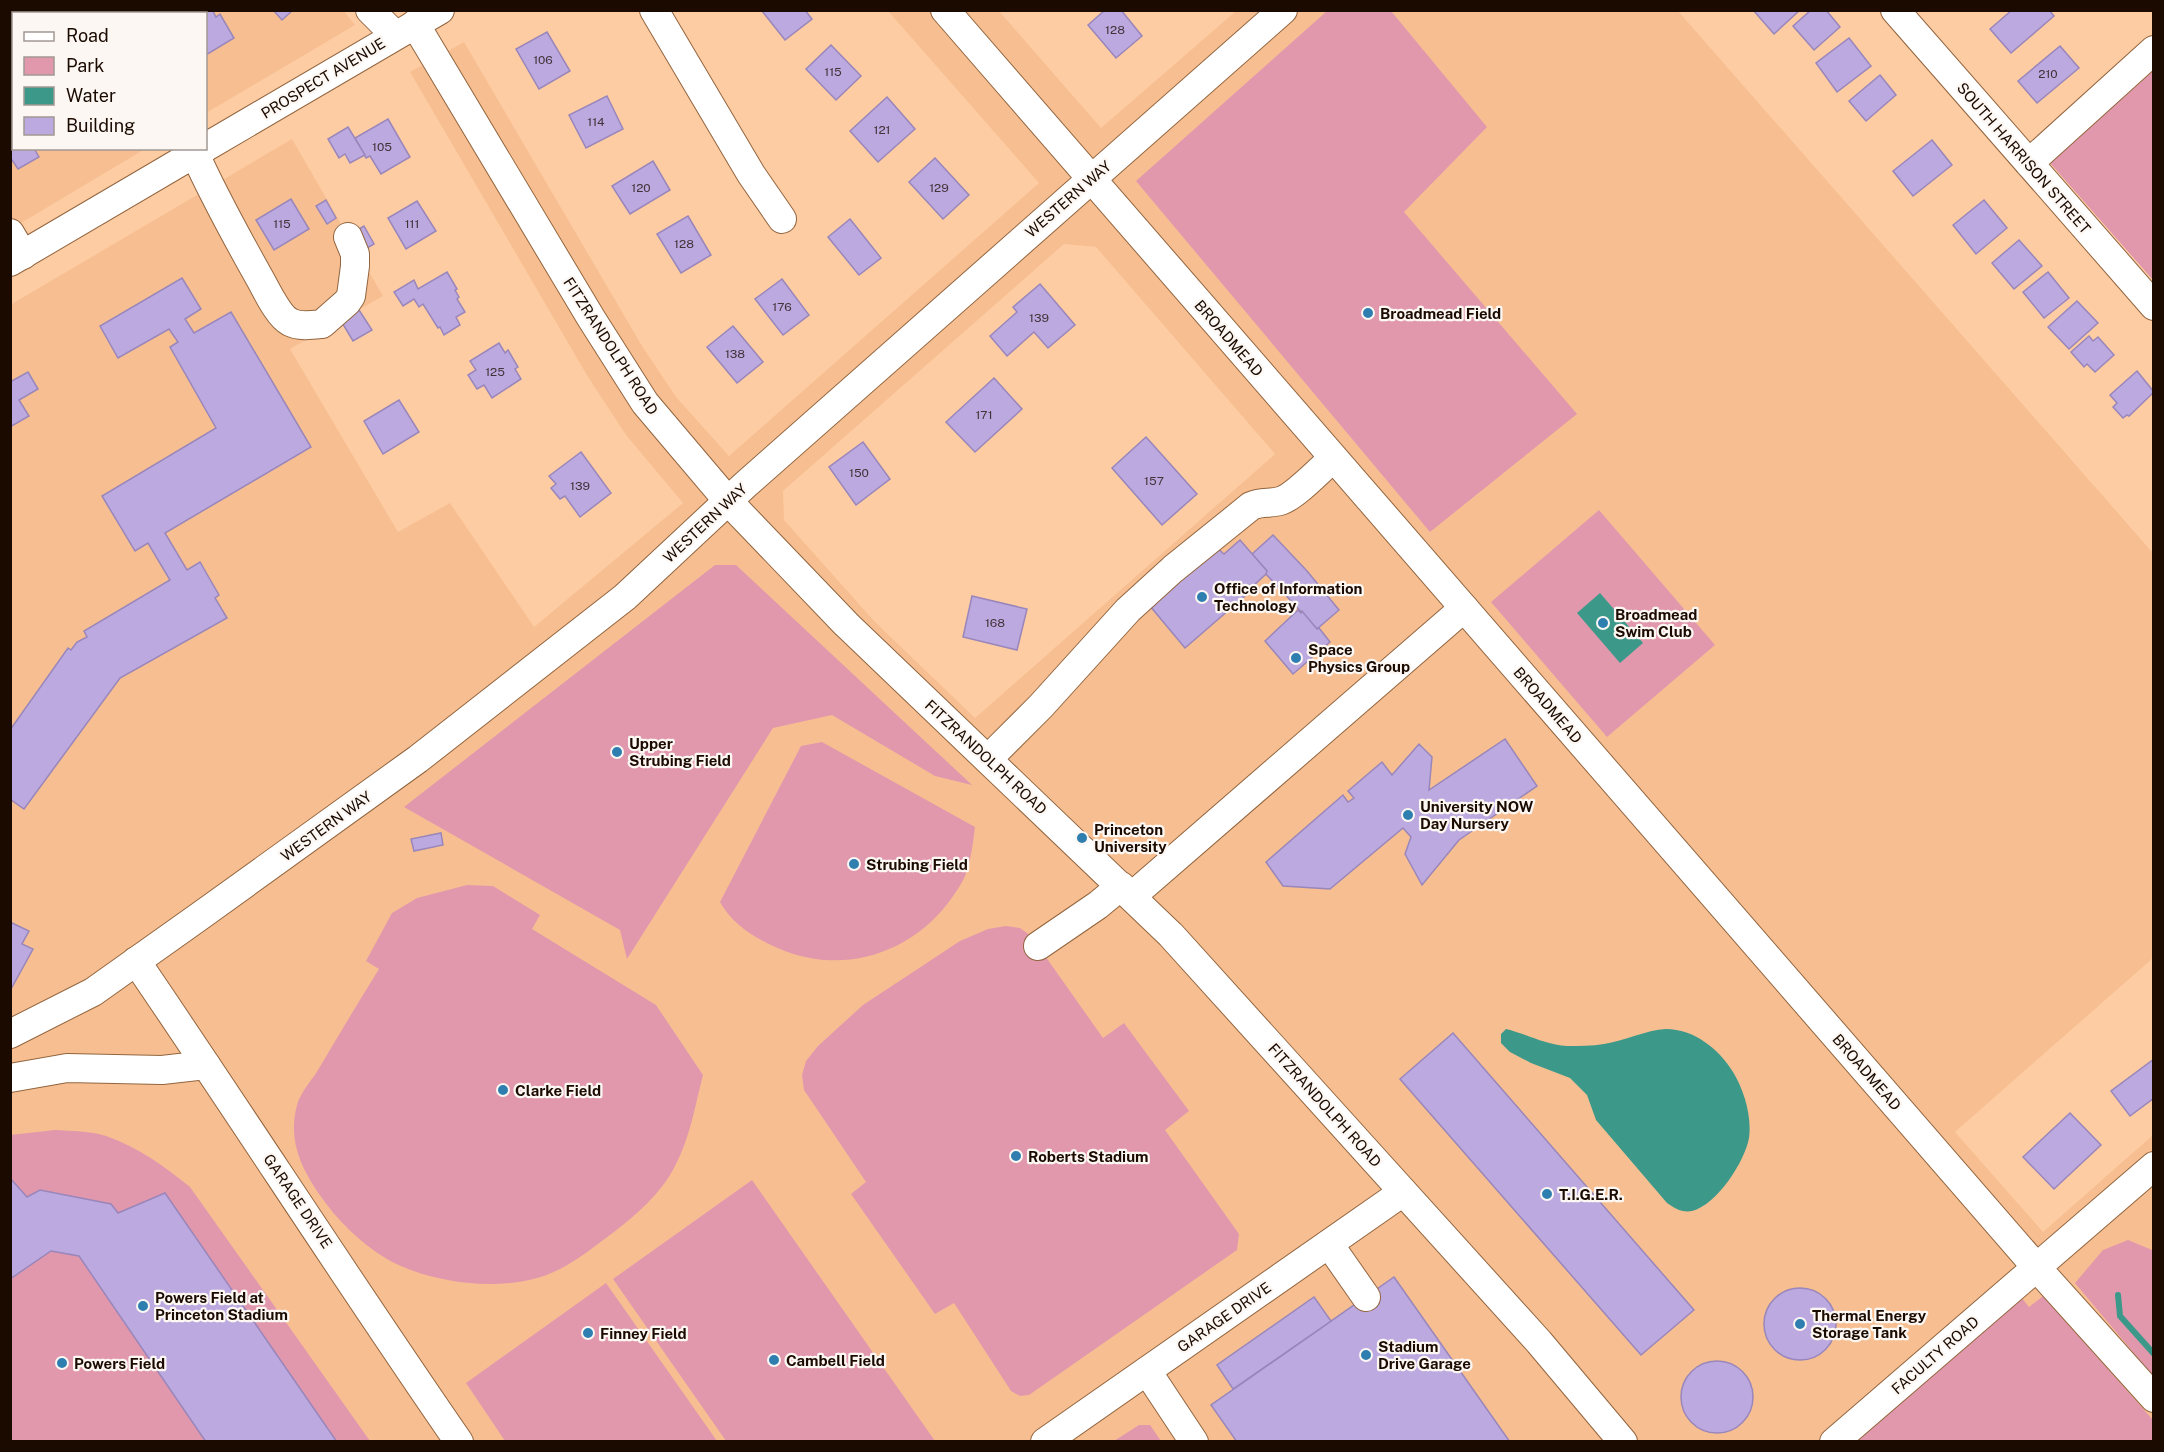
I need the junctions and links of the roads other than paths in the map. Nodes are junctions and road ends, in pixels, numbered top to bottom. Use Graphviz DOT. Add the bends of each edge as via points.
graph roads {
  1 [pos="370,10"];
  2 [pos="440,10"];
  3 [pos="654,10"];
  4 [pos="945,10"];
  5 [pos="1283,10"];
  6 [pos="1895,10"];
  7 [pos="405,30"];
  8 [pos="2154,50"];
  9 [pos="207,146"];
  10 [pos="201,150"];
  11 [pos="2029,163"];
  12 [pos="1091,179"];
  13 [pos="783,219"];
  14 [pos="348,237"];
  15 [pos="15,250"];
  16 [pos="2154,306"];
  17 [pos="1333,458"];
  18 [pos="728,501"];
  19 [pos="1464,608"];
  20 [pos="988,759"];
  21 [pos="1126,891"];
  22 [pos="1038,946"];
  23 [pos="136,961"];
  24 [pos="10,1034"];
  25 [pos="206,1065"];
  26 [pos="10,1078"];
  27 [pos="2154,1167"];
  28 [pos="1403,1192"];
  29 [pos="1329,1244"];
  30 [pos="2037,1268"];
  31 [pos="1366,1297"];
  32 [pos="1146,1371"];
  33 [pos="2154,1398"];
  34 [pos="459,1442"];
  35 [pos="1045,1442"];
  36 [pos="1194,1442"];
  37 [pos="1623,1442"];
  38 [pos="1834,1442"];
  1 -- 7 [label="street, FITZRANDOLPH ROAD"];
  2 -- 7 [label="street, PROSPECT AVENUE"];
  3 -- 13 [label="street"];
  4 -- 12 [label="street, BROADMEAD"];
  5 -- 12 [label="street, WESTERN WAY"];
  6 -- 11 [label="street, SOUTH HARRISON STREET"];
  7 -- 9 [label="street, PROSPECT AVENUE"];
  7 -- 18 [label="street, FITZRANDOLPH ROAD" via="645,404"];
  8 -- 11 [label="street"];
  10 -- 14 [label="street" via="216,200 287,321 322,324 347,302 356,266"];
  10 -- 15 [label="street, PROSPECT AVENUE"];
  11 -- 16 [label="street, SOUTH HARRISON STREET"];
  12 -- 17 [label="street, BROADMEAD"];
  12 -- 18 [label="street, WESTERN WAY"];
  17 -- 19 [label="street, BROADMEAD"];
  17 -- 20 [label="street" via="1285,499 1251,506 1173,568"];
  18 -- 20 [label="street, FITZRANDOLPH ROAD" via="846,624"];
  18 -- 23 [label="street, WESTERN WAY" via="625,597 418,759"];
  19 -- 21 [label="street"];
  19 -- 30 [label="street, BROADMEAD"];
  20 -- 21 [label="street, FITZRANDOLPH ROAD"];
  21 -- 22 [label="street"];
  21 -- 28 [label="street, FITZRANDOLPH ROAD" via="1219,987"];
  23 -- 24 [label="street, WESTERN WAY" via="93,992"];
  23 -- 25 [label="street, GARAGE DRIVE"];
  25 -- 26 [label="street" via="162,1070 67,1068"];
  25 -- 34 [label="street, GARAGE DRIVE"];
  27 -- 30 [label="street, FACULTY ROAD"];
  28 -- 29 [label="street, GARAGE DRIVE"];
  28 -- 37 [label="street, FITZRANDOLPH ROAD" via="1539,1342"];
  29 -- 31 [label="street"];
  29 -- 32 [label="street, GARAGE DRIVE"];
  30 -- 33 [label="street, BROADMEAD"];
  30 -- 38 [label="street, FACULTY ROAD"];
  32 -- 35 [label="street, GARAGE DRIVE"];
  32 -- 36 [label="street"];
}
